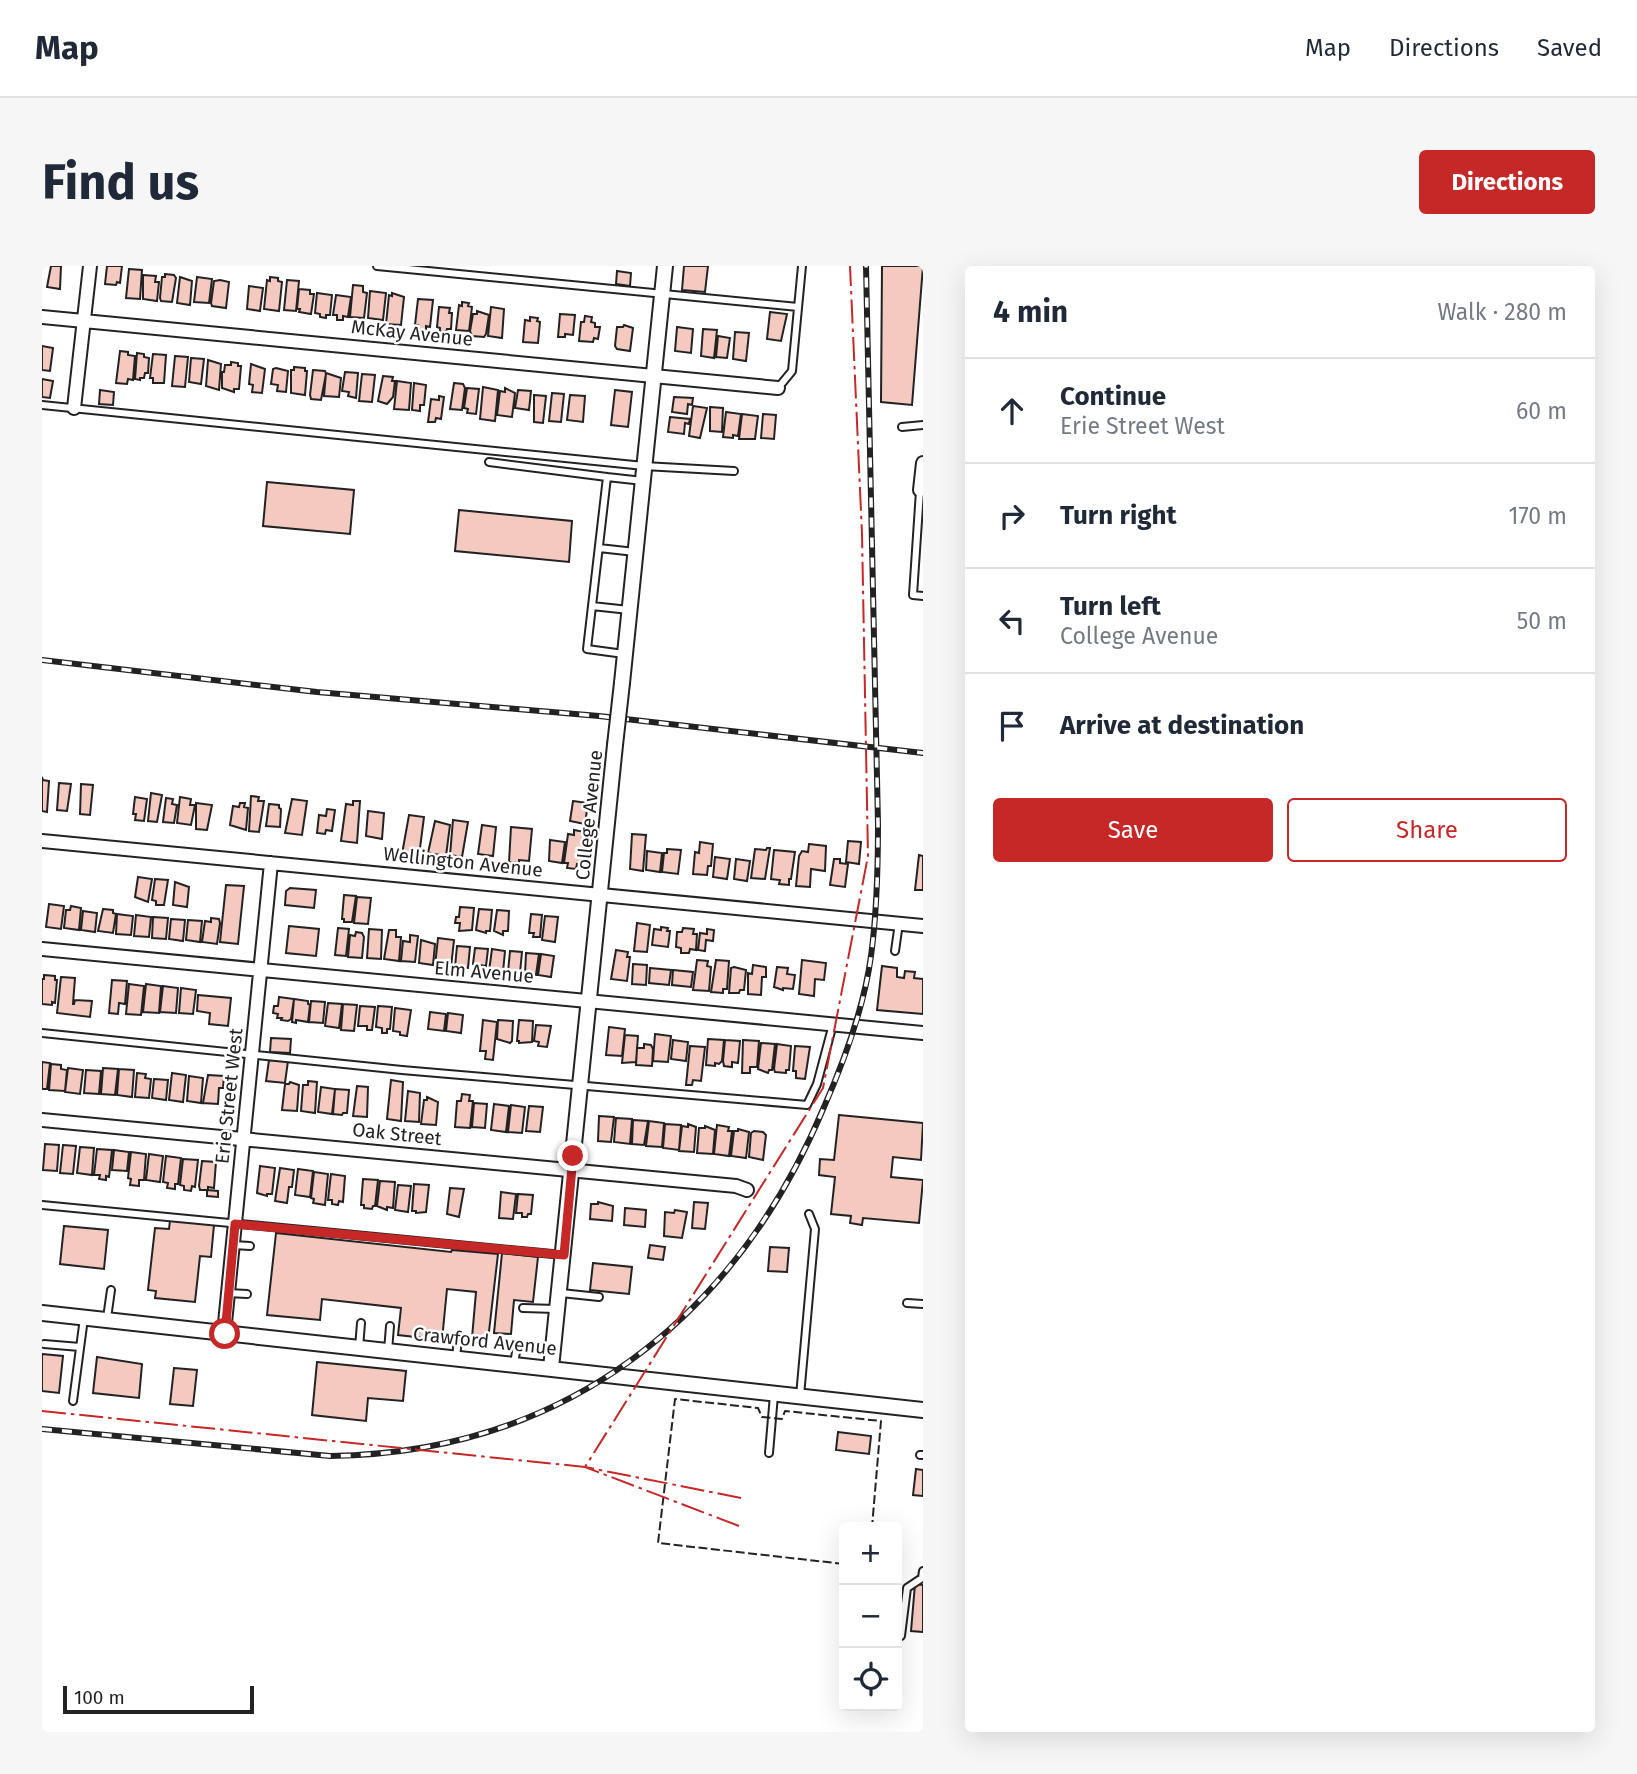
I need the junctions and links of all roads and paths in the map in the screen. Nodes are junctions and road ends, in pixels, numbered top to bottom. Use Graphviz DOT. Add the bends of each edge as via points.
graph roads {
  1 [pos="90,266"];
  2 [pos="377,266"];
  3 [pos="665,266"];
  4 [pos="802,266"];
  5 [pos="662,294"];
  6 [pos="798,307"];
  7 [pos="42,317"];
  8 [pos="85,321"];
  9 [pos="653,376"];
  10 [pos="778,388"];
  11 [pos="42,405"];
  12 [pos="74,408"];
  13 [pos="923,425"];
  14 [pos="902,427"];
  15 [pos="489,462"];
  16 [pos="923,463"];
  17 [pos="644,466"];
  18 [pos="734,471"];
  19 [pos="607,477"];
  20 [pos="643,481"];
  21 [pos="920,490"];
  22 [pos="599,548"];
  23 [pos="635,552"];
  24 [pos="923,596"];
  25 [pos="592,606"];
  26 [pos="629,610"];
  27 [pos="625,654"];
  28 [pos="42,841"];
  29 [pos="271,863"];
  30 [pos="600,895"];
  31 [pos="899,923"];
  32 [pos="923,926"];
  33 [pos="42,950"];
  34 [pos="895,951"];
  35 [pos="261,970"];
  36 [pos="589,1001"];
  37 [pos="833,1024"];
  38 [pos="42,1033"];
  39 [pos="923,1033"];
  40 [pos="253,1053"];
  41 [pos="580,1086"];
  42 [pos="42,1120"];
  43 [pos="244,1139"];
  44 [pos="572,1170"];
  45 [pos="747,1190"];
  46 [pos="42,1205"];
  47 [pos="809,1214"];
  48 [pos="235,1224"];
  49 [pos="233,1245"];
  50 [pos="250,1246"];
  51 [pos="564,1255"];
  52 [pos="111,1290"];
  53 [pos="229,1293"];
  54 [pos="559,1293"];
  55 [pos="247,1294"];
  56 [pos="599,1297"];
  57 [pos="907,1303"];
  58 [pos="923,1304"];
  59 [pos="523,1308"];
  60 [pos="557,1309"];
  61 [pos="42,1313"];
  62 [pos="84,1318"];
  63 [pos="106,1320"];
  64 [pos="361,1323"];
  65 [pos="390,1326"];
  66 [pos="225,1334"];
  67 [pos="458,1338"];
  68 [pos="44,1344"];
  69 [pos="517,1346"];
  70 [pos="80,1347"];
  71 [pos="359,1348"];
  72 [pos="388,1350"];
  73 [pos="456,1357"];
  74 [pos="514,1364"];
  75 [pos="551,1368"];
  76 [pos="774,1393"];
  77 [pos="800,1396"];
  78 [pos="73,1401"];
  79 [pos="923,1406"];
  80 [pos="769,1453"];
  81 [pos="923,1576"];
  82 [pos="902,1628"];
  1 -- 8 [label="street"];
  2 -- 5 [label="lane"];
  3 -- 5 [label="street, College Avenue"];
  4 -- 6 [label="lane"];
  5 -- 6 [label="lane"];
  5 -- 9 [label="street, College Avenue"];
  6 -- 10 [label="lane" via="792,371"];
  7 -- 8 [label="street, McKay Avenue"];
  8 -- 9 [label="street, McKay Avenue"];
  8 -- 12 [label="street"];
  9 -- 10 [label="street, McKay Avenue"];
  9 -- 17 [label="street, College Avenue"];
  11 -- 12 [label="lane"];
  12 -- 17 [label="lane"];
  13 -- 14 [label="lane"];
  15 -- 19 [label="lane"];
  16 -- 21 [label="street"];
  17 -- 18 [label="lane"];
  17 -- 20 [label="street, College Avenue"];
  19 -- 20 [label="lane"];
  19 -- 22 [label="lane"];
  20 -- 23 [label="street, College Avenue"];
  21 -- 24 [label="lane" via="914,595"];
  22 -- 23 [label="lane"];
  22 -- 25 [label="lane"];
  23 -- 26 [label="street, College Avenue"];
  25 -- 26 [label="lane"];
  25 -- 27 [label="lane" via="587,649"];
  26 -- 27 [label="street, College Avenue"];
  27 -- 30 [label="street, College Avenue, bridge"];
  28 -- 29 [label="street, Wellington Avenue"];
  29 -- 30 [label="street, Wellington Avenue"];
  29 -- 35 [label="street, Erie Street West"];
  30 -- 31 [label="street, Wellington Avenue"];
  30 -- 36 [label="street, College Avenue"];
  31 -- 32 [label="street, Wellington Avenue"];
  31 -- 34 [label="lane"];
  33 -- 35 [label="street, Elm Avenue"];
  35 -- 36 [label="street, Elm Avenue"];
  35 -- 40 [label="street, Erie Street West"];
  36 -- 37 [label="street, Elm Avenue"];
  36 -- 41 [label="street, College Avenue"];
  37 -- 39 [label="street, Elm Avenue"];
  37 -- 41 [label="lane" via="807,1105"];
  38 -- 40 [label="lane"];
  40 -- 41 [label="lane"];
  40 -- 43 [label="street, Erie Street West"];
  41 -- 44 [label="street, College Avenue"];
  42 -- 43 [label="street, Oak Street"];
  43 -- 44 [label="street, Oak Street"];
  43 -- 48 [label="street, Erie Street West"];
  44 -- 45 [label="street, Oak Street"];
  44 -- 51 [label="street, College Avenue"];
  46 -- 48 [label="lane"];
  47 -- 77 [label="lane" via="815,1229"];
  48 -- 49 [label="street, Erie Street West"];
  48 -- 51 [label="lane"];
  49 -- 50 [label="lane"];
  49 -- 53 [label="street, Erie Street West"];
  51 -- 54 [label="street, College Avenue"];
  52 -- 63 [label="lane"];
  53 -- 55 [label="lane"];
  53 -- 66 [label="street, Erie Street West"];
  54 -- 56 [label="lane"];
  54 -- 60 [label="street, College Avenue"];
  57 -- 58 [label="lane"];
  59 -- 60 [label="lane"];
  60 -- 75 [label="street, College Avenue"];
  61 -- 62 [label="street, Crawford Avenue"];
  62 -- 63 [label="street, Crawford Avenue"];
  62 -- 70 [label="lane"];
  63 -- 66 [label="street, Crawford Avenue"];
  64 -- 71 [label="lane"];
  65 -- 72 [label="lane"];
  66 -- 71 [label="street, Crawford Avenue"];
  67 -- 73 [label="lane"];
  68 -- 70 [label="lane"];
  69 -- 74 [label="lane"];
  70 -- 78 [label="lane"];
  71 -- 72 [label="street, Crawford Avenue"];
  72 -- 73 [label="street, Crawford Avenue"];
  73 -- 74 [label="street, Crawford Avenue"];
  74 -- 75 [label="street, Crawford Avenue"];
  75 -- 76 [label="street, Crawford Avenue"];
  76 -- 77 [label="street, Crawford Avenue"];
  76 -- 80 [label="lane"];
  77 -- 79 [label="street, Crawford Avenue"];
  81 -- 82 [label="lane" via="907,1588"];
}
